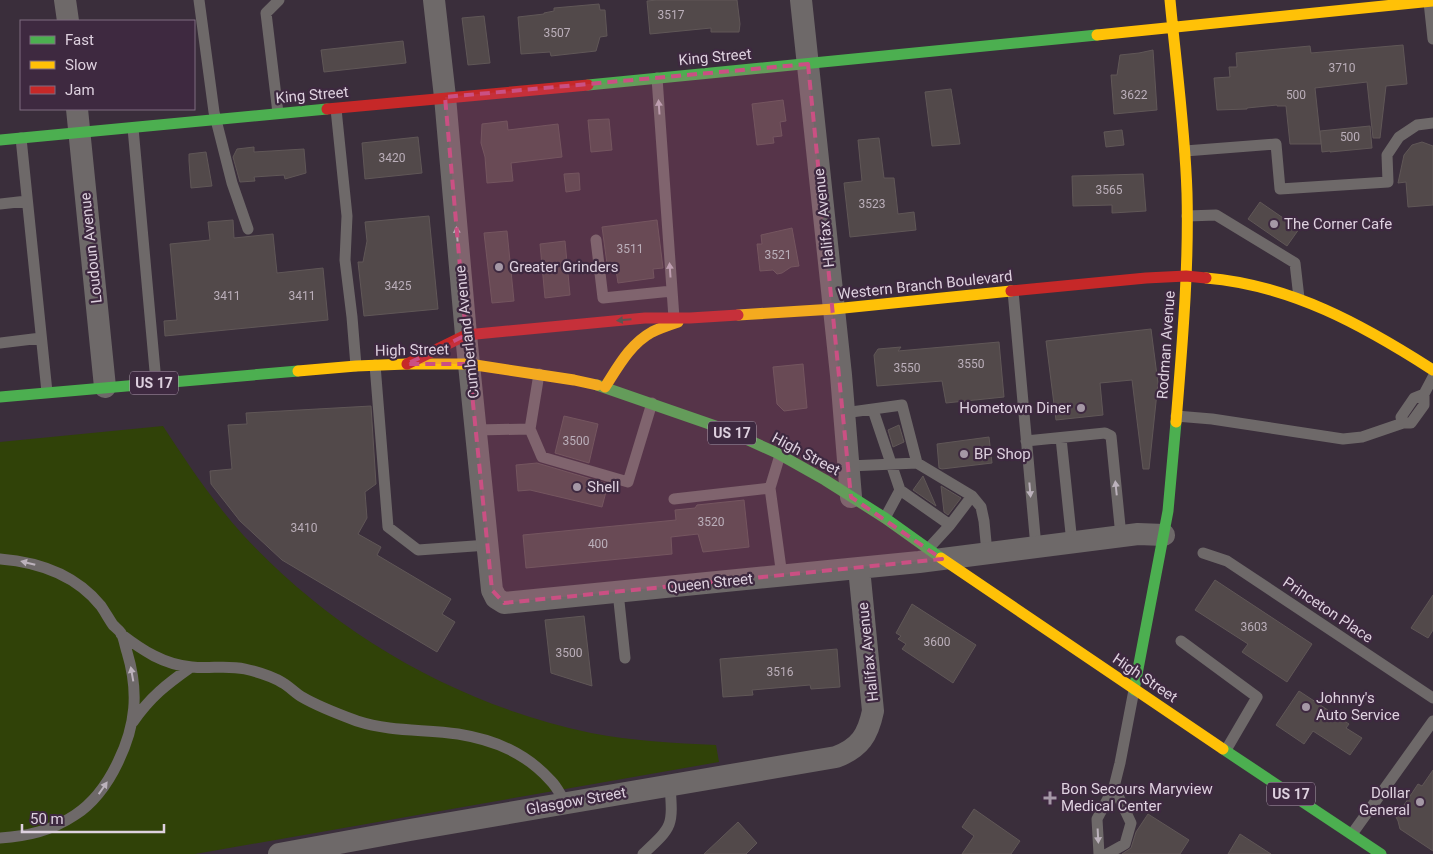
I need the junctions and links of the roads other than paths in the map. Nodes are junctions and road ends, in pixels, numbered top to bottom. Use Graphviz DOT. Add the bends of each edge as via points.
graph roads {
  1 [pos="66,0"];
  2 [pos="199,0"];
  3 [pos="279,0"];
  4 [pos="434,0"];
  5 [pos="801,0"];
  6 [pos="1170,0"];
  7 [pos="1431,1"];
  8 [pos="68,20"];
  9 [pos="1173,26"];
  10 [pos="1433,39"];
  11 [pos="808,64"];
  12 [pos="657,78"];
  13 [pos="445,97"];
  14 [pos="336,108"];
  15 [pos="77,110"];
  16 [pos="278,113"];
  17 [pos="216,119"];
  18 [pos="1433,123"];
  19 [pos="133,127"];
  20 [pos="79,132"];
  21 [pos="21,138"];
  22 [pos="0,140"];
  23 [pos="1185,151"];
  24 [pos="27,201"];
  25 [pos="0,204"];
  26 [pos="1188,216"];
  27 [pos="248,229"];
  28 [pos="596,240"];
  29 [pos="1186,276"];
  30 [pos="672,291"];
  31 [pos="1013,291"];
  32 [pos="1299,299"];
  33 [pos="834,309"];
  34 [pos="604,310"];
  35 [pos="674,318"];
  36 [pos="690,318"];
  37 [pos="466,335"];
  38 [pos="41,338"];
  39 [pos="0,343"];
  40 [pos="407,364"];
  41 [pos="470,364"];
  42 [pos="375,365"];
  43 [pos="356,366"];
  44 [pos="1433,370"];
  45 [pos="539,374"];
  46 [pos="1433,377"];
  47 [pos="156,382"];
  48 [pos="106,386"];
  49 [pos="605,386"];
  50 [pos="47,392"];
  51 [pos="0,396"];
  52 [pos="652,403"];
  53 [pos="873,410"];
  54 [pos="844,413"];
  55 [pos="1176,416"];
  56 [pos="530,429"];
  57 [pos="476,430"];
  58 [pos="1061,438"];
  59 [pos="1026,441"];
  60 [pos="780,455"];
  61 [pos="916,463"];
  62 [pos="892,465"];
  63 [pos="849,466"];
  64 [pos="770,488"];
  65 [pos="900,490"];
  66 [pos="972,496"];
  67 [pos="851,497"];
  68 [pos="674,499"];
  69 [pos="885,518"];
  70 [pos="950,525"];
  71 [pos="1164,535"];
  72 [pos="1121,536"];
  73 [pos="1072,543"];
  74 [pos="488,545"];
  75 [pos="1036,547"];
  76 [pos="987,553"];
  77 [pos="1202,553"];
  78 [pos="935,554"];
  79 [pos="0,559"];
  80 [pos="859,568"];
  81 [pos="782,576"];
  82 [pos="618,592"];
  83 [pos="561,598"];
  84 [pos="121,634"];
  85 [pos="1181,641"];
  86 [pos="625,658"];
  87 [pos="191,667"];
  88 [pos="1134,690"];
  89 [pos="1433,698"];
  90 [pos="1433,721"];
  91 [pos="133,722"];
  92 [pos="865,736"];
  93 [pos="1226,750"];
  94 [pos="670,785"];
  95 [pos="1114,787"];
  96 [pos="566,803"];
  97 [pos="1352,834"];
  98 [pos="0,838"];
  99 [pos="280,854"];
  100 [pos="643,854"];
  101 [pos="1099,854"];
  102 [pos="1107,854"];
  103 [pos="1381,854"];
  1 -- 8 [label="street"];
  2 -- 17 [label="lane"];
  3 -- 16 [label="lane" via="266,13"];
  4 -- 13 [label="street, Cumberland Avenue"];
  5 -- 11 [label="street, Halifax Avenue"];
  6 -- 9 [label="street, Rodman Avenue"];
  7 -- 9 [label="street, King Street" via="1266,13"];
  7 -- 10 [label="lane"];
  9 -- 11 [label="street, King Street"];
  9 -- 23 [label="street, Rodman Avenue"];
  11 -- 12 [label="street, King Street"];
  11 -- 33 [label="street, Halifax Avenue"];
  12 -- 13 [label="street, King Street"];
  30 -- 12 [label="lane, one-way"];
  13 -- 14 [label="street, King Street"];
  37 -- 13 [label="street, Cumberland Avenue, one-way"];
  14 -- 16 [label="street, King Street"];
  14 -- 43 [label="lane" via="347,216 345,260"];
  15 -- 20 [label="street, Loudoun Avenue"];
  16 -- 17 [label="street, King Street"];
  17 -- 19 [label="street, King Street"];
  17 -- 27 [label="lane" via="232,183"];
  18 -- 23 [label="lane" via="1417,125 1398,136 1387,154 1388,182 1280,189 1276,144"];
  19 -- 20 [label="street, King Street"];
  19 -- 47 [label="lane"];
  20 -- 21 [label="street, King Street"];
  20 -- 48 [label="street, Loudoun Avenue"];
  21 -- 22 [label="street, King Street"];
  21 -- 24 [label="lane"];
  23 -- 26 [label="street, Rodman Avenue"];
  24 -- 25 [label="lane"];
  24 -- 38 [label="lane"];
  26 -- 29 [label="street, Rodman Avenue"];
  26 -- 32 [label="lane" via="1216,215 1295,263"];
  28 -- 34 [label="lane"];
  29 -- 31 [label="street, Western Branch Boulevard"];
  29 -- 32 [label="street, Western Branch Boulevard" via="1260,286"];
  29 -- 55 [label="street, Rodman Avenue"];
  30 -- 34 [label="lane"];
  30 -- 35 [label="lane"];
  31 -- 33 [label="street, Western Branch Boulevard"];
  31 -- 59 [label="lane"];
  32 -- 44 [label="street, Western Branch Boulevard" via="1349,320"];
  33 -- 36 [label="street, Western Branch Boulevard"];
  33 -- 54 [label="street, Halifax Avenue"];
  35 -- 34 [label="street, Western Branch Boulevard, one-way" via="644,318"];
  34 -- 37 [label="street, Western Branch Boulevard"];
  35 -- 36 [label="street, Western Branch Boulevard"];
  36 -- 49 [label="street" via="653,331 639,340"];
  37 -- 40 [label="street, Western Branch Boulevard"];
  37 -- 41 [label="street, Cumberland Avenue"];
  38 -- 39 [label="lane"];
  38 -- 50 [label="lane"];
  40 -- 41 [label="street, High Street / US 17"];
  40 -- 42 [label="street, High Street / US 17"];
  41 -- 45 [label="street, High Street / US 17"];
  41 -- 57 [label="street, Cumberland Avenue"];
  42 -- 43 [label="street, High Street / US 17"];
  42 -- 74 [label="lane" via="388,527 418,550"];
  43 -- 47 [label="street, High Street / US 17"];
  45 -- 49 [label="street, High Street / US 17"];
  45 -- 56 [label="lane"];
  46 -- 55 [label="lane" via="1424,394 1414,398 1401,417 1403,423 1362,437 1343,439"];
  47 -- 48 [label="street, High Street / US 17"];
  48 -- 50 [label="street, High Street / US 17"];
  49 -- 52 [label="street, High Street / US 17"];
  50 -- 51 [label="street, High Street / US 17"];
  52 -- 56 [label="lane" via="628,482 542,457"];
  52 -- 60 [label="street, High Street / US 17" via="724,429"];
  53 -- 54 [label="lane"];
  53 -- 61 [label="lane" via="902,405"];
  53 -- 62 [label="lane"];
  54 -- 63 [label="street, Halifax Avenue"];
  55 -- 71 [label="street, Rodman Avenue"];
  56 -- 57 [label="lane"];
  57 -- 74 [label="street, Cumberland Avenue"];
  58 -- 59 [label="lane"];
  72 -- 58 [label="lane, one-way" via="1111,436 1105,433"];
  58 -- 73 [label="lane"];
  59 -- 75 [label="lane, one-way"];
  60 -- 64 [label="lane"];
  60 -- 67 [label="street, High Street / US 17"];
  61 -- 62 [label="lane"];
  61 -- 66 [label="lane"];
  62 -- 63 [label="lane"];
  62 -- 65 [label="lane"];
  63 -- 67 [label="street, Halifax Avenue"];
  64 -- 68 [label="lane"];
  64 -- 81 [label="lane"];
  65 -- 69 [label="lane"];
  65 -- 70 [label="lane"];
  66 -- 70 [label="lane"];
  66 -- 76 [label="lane" via="981,507"];
  67 -- 69 [label="street, High Street / US 17"];
  69 -- 78 [label="street, High Street / US 17"];
  70 -- 78 [label="lane"];
  71 -- 72 [label="street, Queen Street"];
  71 -- 88 [label="street, Rodman Avenue"];
  72 -- 73 [label="street, Queen Street"];
  73 -- 75 [label="street, Queen Street"];
  74 -- 83 [label="street, Cumberland Avenue" via="492,590 496,598 504,603"];
  75 -- 76 [label="street, Queen Street"];
  76 -- 78 [label="street, Queen Street"];
  77 -- 89 [label="lane, Princeton Place" via="1227,561"];
  78 -- 80 [label="street, Queen Street"];
  78 -- 88 [label="street, High Street / US 17"];
  84 -- 79 [label="lane, one-way" via="100,606 82,588 62,575 44,567"];
  80 -- 81 [label="street, Queen Street"];
  80 -- 92 [label="street, Halifax Avenue" via="873,702 870,727"];
  81 -- 82 [label="street, Queen Street"];
  82 -- 83 [label="street, Queen Street"];
  82 -- 86 [label="lane"];
  84 -- 87 [label="lane" via="165,661"];
  91 -- 84 [label="lane, one-way" via="133,680"];
  85 -- 93 [label="lane" via="1257,697"];
  87 -- 91 [label="lane" via="152,697"];
  87 -- 96 [label="lane" via="219,666 261,673 326,709 359,721 393,729 459,734 490,741 513,750 534,764"];
  88 -- 93 [label="street, High Street / US 17"];
  88 -- 95 [label="lane"];
  90 -- 97 [label="lane"];
  98 -- 91 [label="lane, one-way" via="25,836 49,829 76,815 95,799 112,776"];
  92 -- 94 [label="street, Glasgow Street" via="850,752 836,757"];
  93 -- 97 [label="street, High Street / US 17"];
  94 -- 96 [label="street, Glasgow Street"];
  94 -- 100 [label="lane" via="670,824"];
  95 -- 101 [label="lane, one-way" via="1097,819"];
  95 -- 102 [label="lane" via="1131,823 1125,844"];
  96 -- 99 [label="street, Glasgow Street"];
  97 -- 103 [label="street, High Street / US 17"];
}
